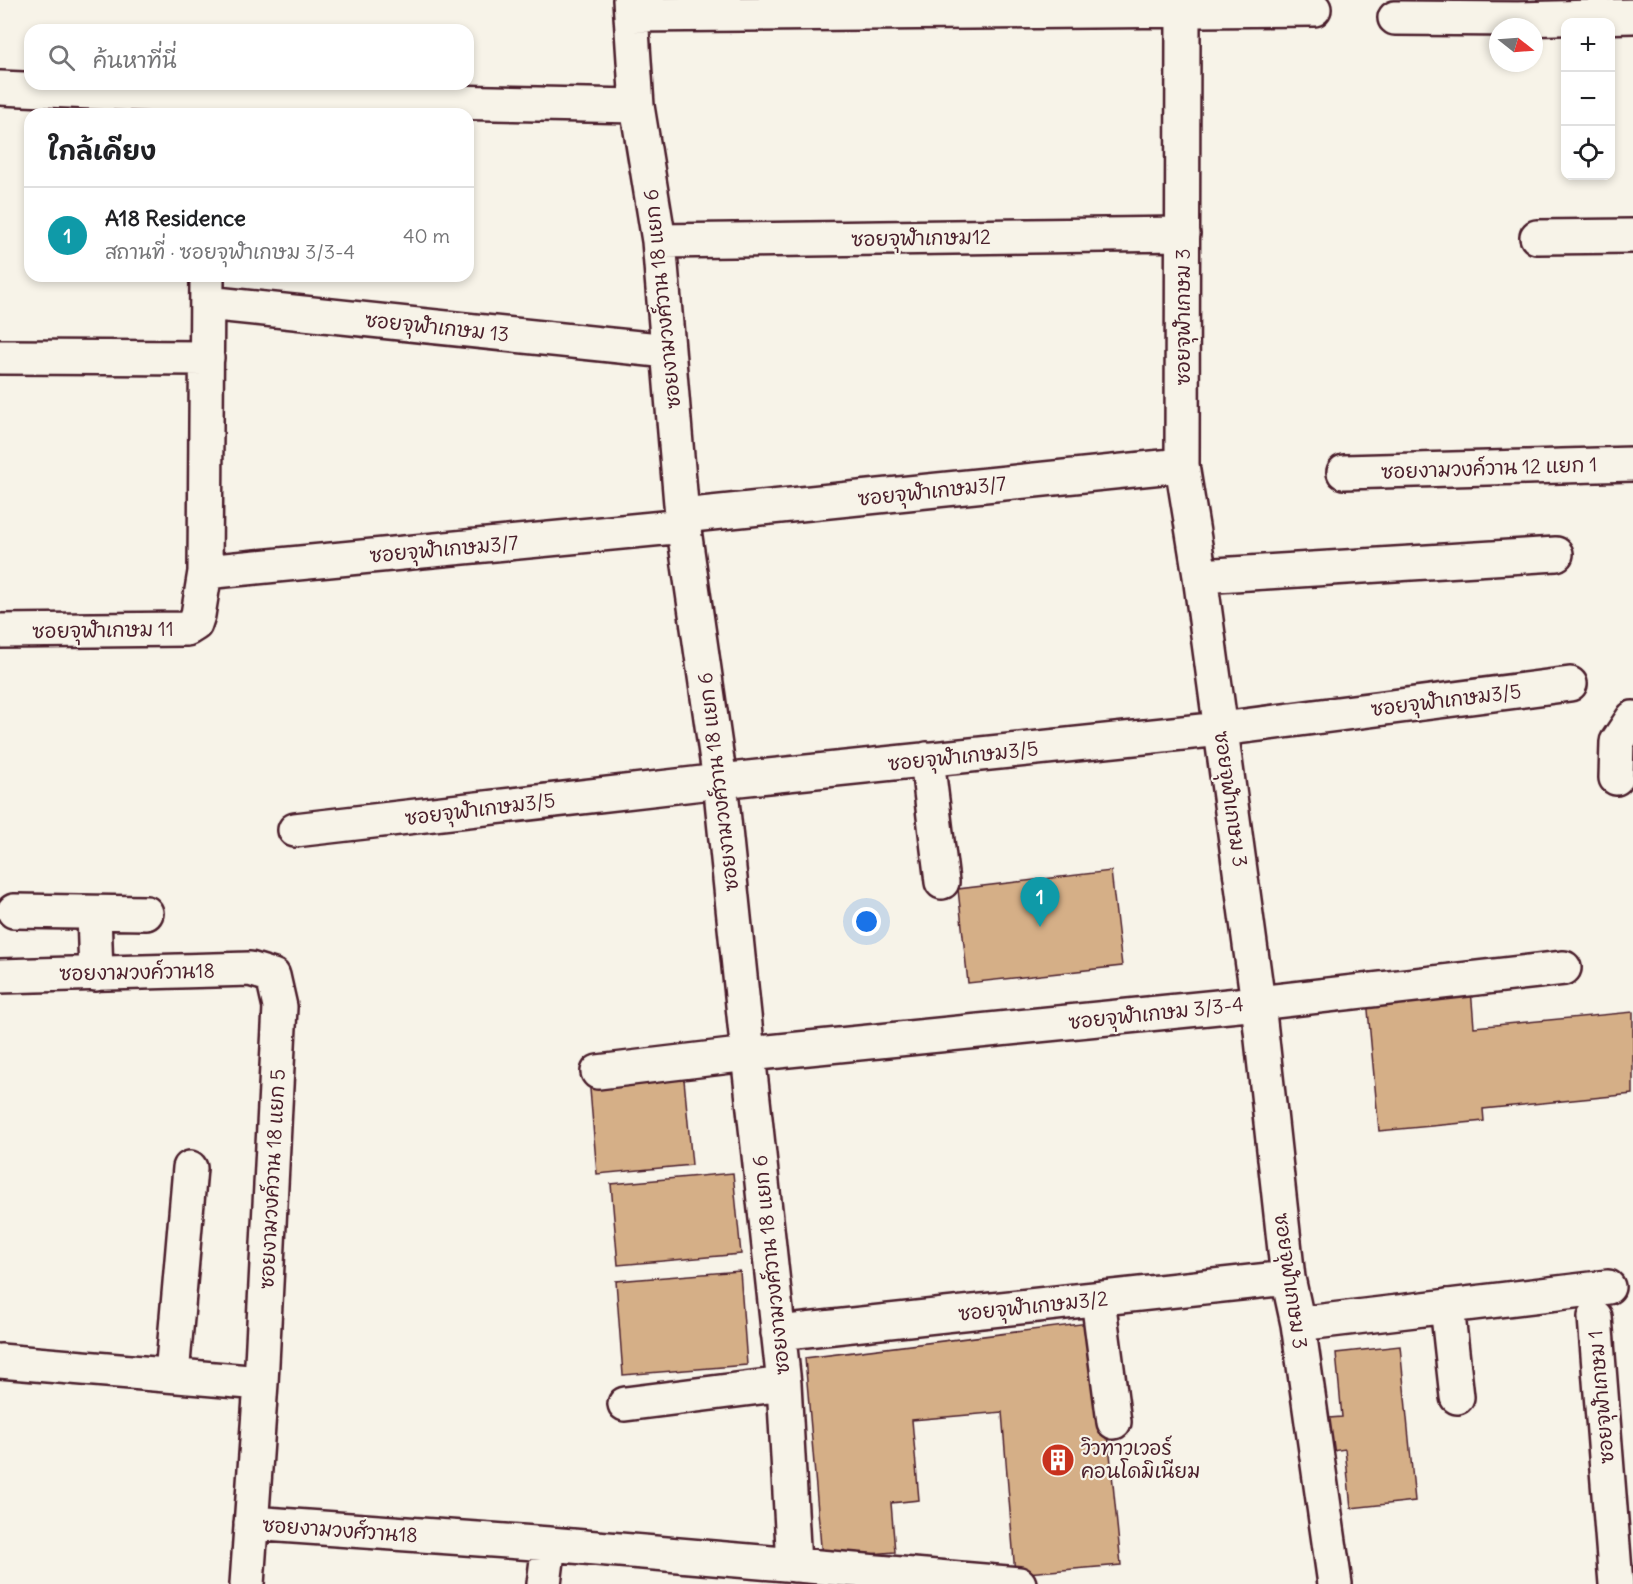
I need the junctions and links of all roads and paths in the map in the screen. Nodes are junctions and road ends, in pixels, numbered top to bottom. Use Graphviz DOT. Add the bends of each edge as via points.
graph roads {
  1 [pos="630,7"];
  2 [pos="1314,9"];
  3 [pos="1517,9"];
  4 [pos="1183,11"];
  5 [pos="1633,16"];
  6 [pos="1395,18"];
  7 [pos="0,88"];
  8 [pos="106,103"];
  9 [pos="208,106"];
  10 [pos="637,106"];
  11 [pos="1183,234"];
  12 [pos="1633,236"];
  13 [pos="1537,237"];
  14 [pos="659,241"];
  15 [pos="207,290"];
  16 [pos="668,351"];
  17 [pos="0,357"];
  18 [pos="207,358"];
  19 [pos="1633,464"];
  20 [pos="1182,465"];
  21 [pos="1344,472"];
  22 [pos="683,521"];
  23 [pos="1556,554"];
  24 [pos="205,572"];
  25 [pos="1200,576"];
  26 [pos="0,631"];
  27 [pos="1570,684"];
  28 [pos="1633,718"];
  29 [pos="1221,729"];
  30 [pos="927,759"];
  31 [pos="1616,778"];
  32 [pos="720,781"];
  33 [pos="295,830"];
  34 [pos="942,882"];
  35 [pos="14,911"];
  36 [pos="94,913"];
  37 [pos="146,913"];
  38 [pos="1564,968"];
  39 [pos="96,974"];
  40 [pos="0,975"];
  41 [pos="273,976"];
  42 [pos="1258,1003"];
  43 [pos="748,1054"];
  44 [pos="598,1072"];
  45 [pos="190,1168"];
  46 [pos="1288,1278"];
  47 [pos="1608,1287"];
  48 [pos="1098,1299"];
  49 [pos="1447,1306"];
  50 [pos="1595,1317"];
  51 [pos="1298,1324"];
  52 [pos="778,1333"];
  53 [pos="0,1361"];
  54 [pos="172,1375"];
  55 [pos="261,1383"];
  56 [pos="784,1383"];
  57 [pos="1457,1397"];
  58 [pos="625,1404"];
  59 [pos="1114,1422"];
  60 [pos="251,1523"];
  61 [pos="549,1544"];
  62 [pos="794,1565"];
  63 [pos="871,1578"];
  64 [pos="247,1584"];
  65 [pos="544,1584"];
  66 [pos="1019,1584"];
  67 [pos="1335,1584"];
  68 [pos="1616,1584"];
  1 -- 4 [label="street"];
  1 -- 10 [label="street, ซอยงามวงศ์วาน 18 แยก 6"];
  2 -- 4 [label="street"];
  3 -- 5 [label="street"];
  3 -- 6 [label="street"];
  4 -- 11 [label="street, ซอยจุฬาเกษม 3"];
  7 -- 8 [label="street"];
  8 -- 9 [label="street"];
  9 -- 10 [label="street"];
  10 -- 14 [label="street, ซอยงามวงศ์วาน 18 แยก 6"];
  11 -- 14 [label="street, ซอยจุฬาเกษม12"];
  11 -- 20 [label="street, ซอยจุฬาเกษม 3"];
  12 -- 13 [label="street"];
  14 -- 16 [label="street, ซอยงามวงศ์วาน 18 แยก 6"];
  15 -- 16 [label="street, ซอยจุฬาเกษม 13"];
  15 -- 18 [label="street"];
  16 -- 22 [label="street, ซอยงามวงศ์วาน 18 แยก 6"];
  17 -- 18 [label="street"];
  18 -- 24 [label="street"];
  19 -- 21 [label="street, ซอยงามวงค์วาน 12 แยก 1"];
  20 -- 22 [label="street, ซอยจุฬาเกษม3/7"];
  20 -- 25 [label="street, ซอยจุฬาเกษม 3"];
  22 -- 24 [label="street, ซอยจุฬาเกษม3/7"];
  22 -- 32 [label="street, ซอยงามวงศ์วาน 18 แยก 6"];
  23 -- 25 [label="street"];
  24 -- 26 [label="street, ซอยจุฬาเกษม 11" via="198,615 195,624 187,629"];
  25 -- 29 [label="street, ซอยจุฬาเกษม 3"];
  27 -- 29 [label="street, ซอยจุฬาเกษม3/5"];
  28 -- 31 [label="street" via="1617,742"];
  29 -- 30 [label="street, ซอยจุฬาเกษม3/5"];
  29 -- 42 [label="street, ซอยจุฬาเกษม 3"];
  30 -- 32 [label="street, ซอยจุฬาเกษม3/5"];
  30 -- 34 [label="street"];
  32 -- 33 [label="street, ซอยจุฬาเกษม3/5"];
  32 -- 43 [label="street, ซอยงามวงศ์วาน 18 แยก 6"];
  35 -- 36 [label="street"];
  36 -- 37 [label="street"];
  36 -- 39 [label="street"];
  38 -- 42 [label="street, ซอยจุฬาเกษม 3/3-4"];
  39 -- 40 [label="street, ซอยงามวงค์วาน18"];
  39 -- 41 [label="street, ซอยงามวงค์วาน18" via="250,969"];
  41 -- 55 [label="street, ซอยงามวงค์วาน 18 แยก 5" via="280,1007"];
  42 -- 43 [label="street, ซอยจุฬาเกษม 3/3-4"];
  42 -- 46 [label="street, ซอยจุฬาเกษม 3"];
  43 -- 44 [label="street, ซอยจุฬาเกษม 3/3-4"];
  43 -- 52 [label="street, ซอยงามวงศ์วาน 18 แยก 6"];
  45 -- 54 [label="street"];
  46 -- 48 [label="street, ซอยจุฬาเกษม3/2"];
  46 -- 51 [label="street, ซอยจุฬาเกษม 3"];
  47 -- 49 [label="street"];
  48 -- 52 [label="street, ซอยจุฬาเกษม3/2"];
  48 -- 59 [label="street"];
  49 -- 51 [label="street"];
  49 -- 57 [label="street"];
  50 -- 68 [label="street, ซอยจุฬาเกษม 1"];
  51 -- 67 [label="street, ซอยจุฬาเกษม 3"];
  52 -- 56 [label="street, ซอยงามวงศ์วาน 18 แยก 6"];
  53 -- 54 [label="street"];
  54 -- 55 [label="street"];
  55 -- 60 [label="street, ซอยงามวงศ์วาน18"];
  56 -- 58 [label="street"];
  56 -- 62 [label="street, ซอยงามวงศ์วาน 18 แยก 6"];
  60 -- 61 [label="street, ซอยงามวงศ์วาน18"];
  60 -- 64 [label="street"];
  61 -- 62 [label="street, ซอยงามวงศ์วาน18"];
  61 -- 65 [label="street"];
  62 -- 63 [label="street, ซอยงามวงศ์วาน18"];
  63 -- 66 [label="street, ซอยงามวงศ์วาน18"];
}
